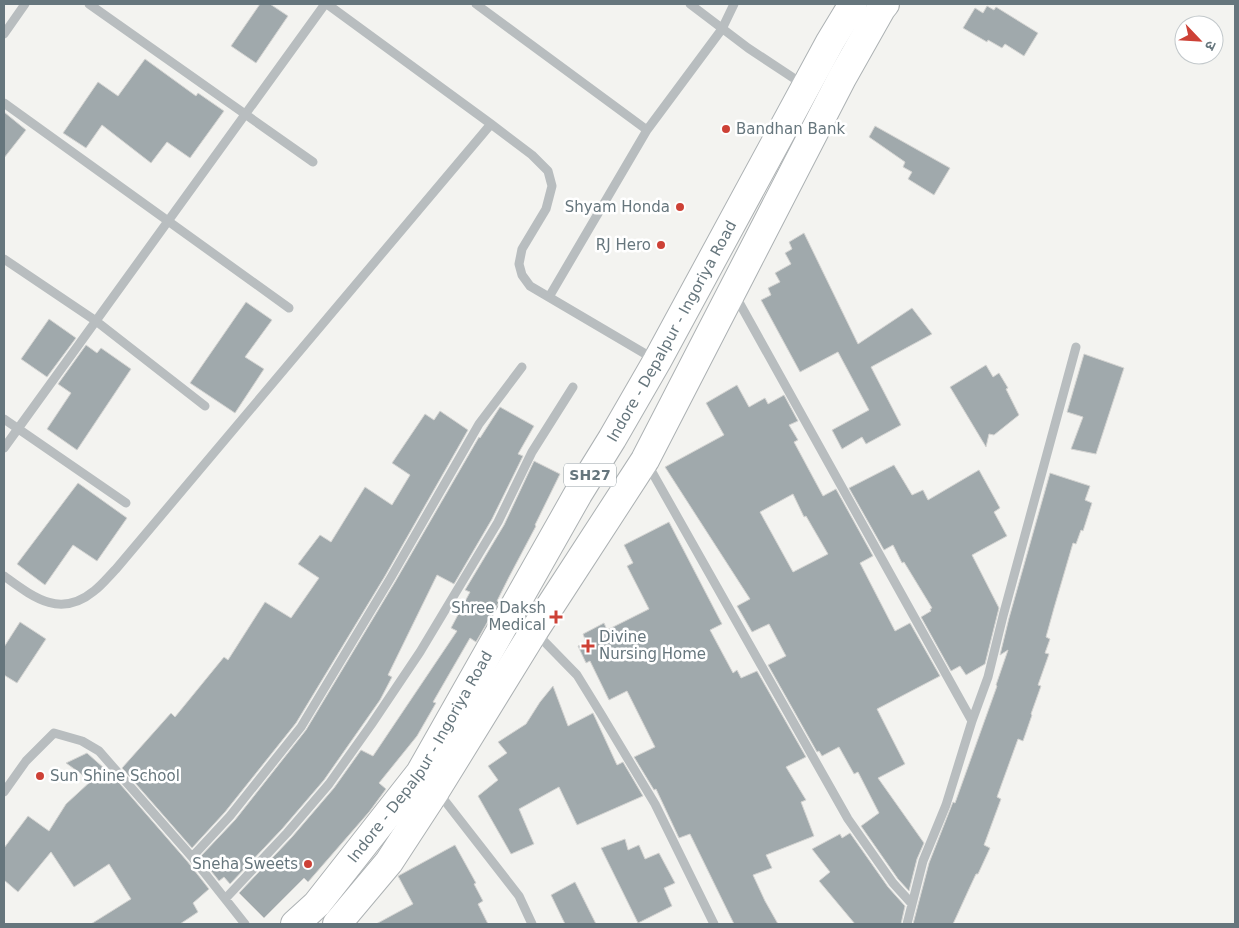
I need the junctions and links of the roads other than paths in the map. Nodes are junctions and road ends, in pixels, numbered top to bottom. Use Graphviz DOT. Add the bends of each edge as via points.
graph roads {
  1 [pos="25,4"];
  2 [pos="89,4"];
  3 [pos="326,4"];
  4 [pos="476,4"];
  5 [pos="690,4"];
  6 [pos="734,4"];
  7 [pos="853,4"];
  8 [pos="886,4"];
  9 [pos="722,29"];
  10 [pos="4,34"];
  11 [pos="806,87"];
  12 [pos="4,103"];
  13 [pos="246,113"];
  14 [pos="491,124"];
  15 [pos="647,130"];
  16 [pos="313,162"];
  17 [pos="168,220"];
  18 [pos="4,258"];
  19 [pos="733,291"];
  20 [pos="549,297"];
  21 [pos="289,308"];
  22 [pos="96,321"];
  23 [pos="1076,347"];
  24 [pos="657,361"];
  25 [pos="522,367"];
  26 [pos="573,387"];
  27 [pos="205,406"];
  28 [pos="4,419"];
  29 [pos="17,428"];
  30 [pos="4,448"];
  31 [pos="645,460"];
  32 [pos="126,503"];
  33 [pos="4,576"];
  34 [pos="534,631"];
  35 [pos="972,721"];
  36 [pos="436,790"];
  37 [pos="4,792"];
  38 [pos="192,857"];
  39 [pos="226,898"];
  40 [pos="912,904"];
  41 [pos="245,924"];
  42 [pos="295,924"];
  43 [pos="337,924"];
  44 [pos="532,924"];
  45 [pos="714,924"];
  46 [pos="907,924"];
  1 -- 10 [label="street"];
  2 -- 13 [label="street"];
  3 -- 13 [label="street"];
  3 -- 14 [label="street"];
  4 -- 15 [label="street"];
  5 -- 9 [label="street"];
  6 -- 9 [label="street"];
  7 -- 11 [label="main road, Indore - Depalpur - Ingoriya Road / SH27"];
  8 -- 19 [label="main road, Indore - Depalpur - Ingoriya Road / SH27" via="842,78"];
  9 -- 11 [label="street"];
  9 -- 15 [label="street"];
  11 -- 24 [label="main road, Indore - Depalpur - Ingoriya Road / SH27"];
  12 -- 17 [label="street"];
  13 -- 16 [label="street"];
  13 -- 17 [label="street"];
  14 -- 20 [label="street" via="548,171 552,186 546,209 522,249 519,264 530,286"];
  14 -- 33 [label="street" via="116,569 93,592 74,603 53,605 32,596"];
  15 -- 20 [label="street"];
  17 -- 21 [label="street"];
  17 -- 22 [label="street"];
  18 -- 22 [label="street"];
  19 -- 31 [label="main road, Indore - Depalpur - Ingoriya Road / SH27"];
  19 -- 35 [label="street"];
  20 -- 24 [label="street"];
  22 -- 27 [label="street"];
  22 -- 29 [label="street"];
  23 -- 35 [label="street" via="988,677"];
  24 -- 42 [label="main road, Indore - Depalpur - Ingoriya Road / SH27" via="420,773 317,904"];
  25 -- 38 [label="street" via="479,424 301,727 230,816"];
  26 -- 39 [label="street" via="532,452 498,522 420,652 371,725 323,791"];
  28 -- 29 [label="street"];
  29 -- 30 [label="street"];
  29 -- 32 [label="street"];
  31 -- 34 [label="main road, Indore - Depalpur - Ingoriya Road / SH27"];
  31 -- 40 [label="street" via="848,819 893,883"];
  34 -- 36 [label="main road, Indore - Depalpur - Ingoriya Road / SH27"];
  34 -- 45 [label="street" via="577,674 655,804"];
  35 -- 40 [label="street" via="946,805 923,862"];
  36 -- 43 [label="main road, Indore - Depalpur - Ingoriya Road / SH27" via="389,862"];
  36 -- 44 [label="street" via="519,896"];
  37 -- 38 [label="street" via="26,761 54,733 82,740 99,751"];
  38 -- 39 [label="street"];
  39 -- 41 [label="street"];
  40 -- 46 [label="street"];
}
